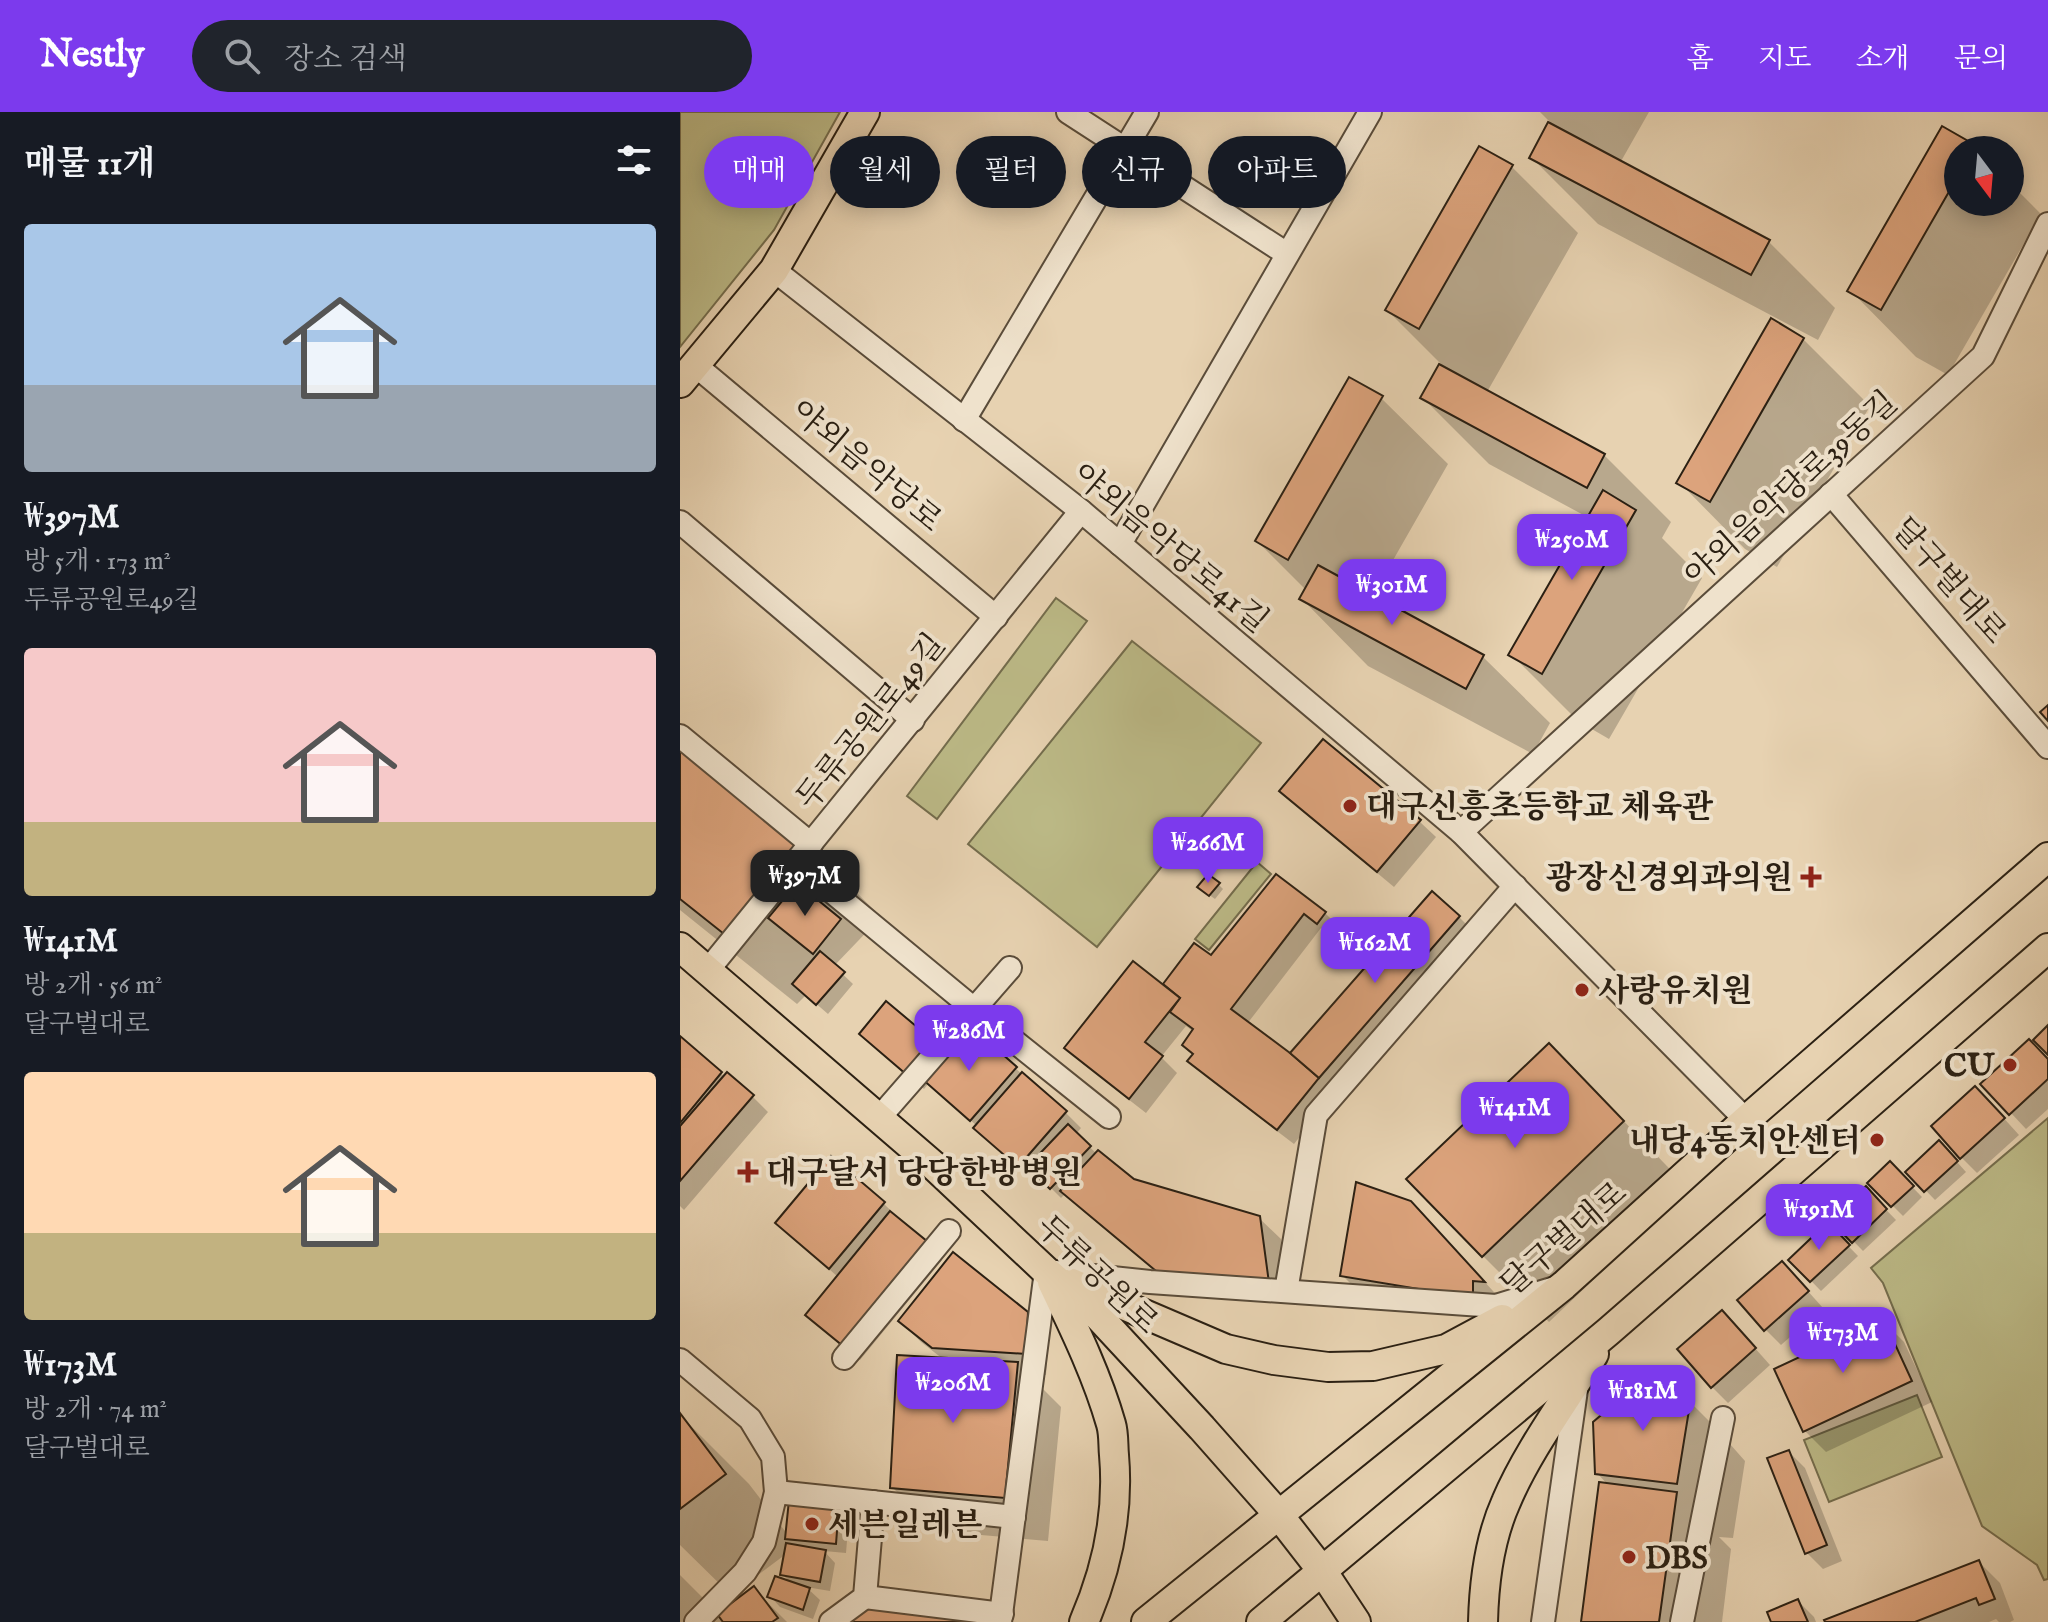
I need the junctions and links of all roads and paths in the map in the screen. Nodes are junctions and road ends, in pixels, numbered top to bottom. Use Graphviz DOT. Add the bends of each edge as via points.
graph roads {
  1 [pos="865,112"];
  2 [pos="1068,112"];
  3 [pos="1147,112"];
  4 [pos="1370,112"];
  5 [pos="1105,136"];
  6 [pos="1133,136"];
  7 [pos="1192,192"];
  8 [pos="1090,208"];
  9 [pos="2048,224"];
  10 [pos="1287,254"];
  11 [pos="2040,262"];
  12 [pos="774,270"];
  13 [pos="688,374"];
  14 [pos="964,420"];
  15 [pos="1831,494"];
  16 [pos="1081,511"];
  17 [pos="680,522"];
  18 [pos="1120,544"];
  19 [pos="996,617"];
  20 [pos="913,720"];
  21 [pos="680,736"];
  22 [pos="2048,747"];
  23 [pos="1461,832"];
  24 [pos="811,844"];
  25 [pos="2048,857"];
  26 [pos="796,862"];
  27 [pos="1515,886"];
  28 [pos="2048,948"];
  29 [pos="690,960"];
  30 [pos="1010,968"];
  31 [pos="974,1009"];
  32 [pos="1109,1117"];
  33 [pos="879,1118"];
  34 [pos="1746,1120"];
  35 [pos="949,1231"];
  36 [pos="1046,1271"];
  37 [pos="1564,1285"];
  38 [pos="1286,1291"];
  39 [pos="1609,1331"];
  40 [pos="844,1358"];
  41 [pos="680,1360"];
  42 [pos="1577,1382"];
  43 [pos="1723,1418"];
  44 [pos="776,1492"];
  45 [pos="873,1502"];
  46 [pos="1278,1514"];
  47 [pos="1014,1517"];
  48 [pos="1323,1572"];
  49 [pos="865,1597"];
  50 [pos="1165,1616"];
  51 [pos="1001,1618"];
  52 [pos="696,1622"];
  53 [pos="831,1622"];
  54 [pos="1084,1622"];
  55 [pos="1261,1622"];
  56 [pos="1356,1622"];
  57 [pos="1483,1622"];
  58 [pos="1543,1622"];
  59 [pos="1682,1622"];
  1 -- 12 [label="main road, 야외음악당로"];
  2 -- 5 [label="street"];
  3 -- 6 [label="street"];
  4 -- 10 [label="street"];
  7 -- 10 [label="street"];
  8 -- 14 [label="street"];
  9 -- 11 [label="street, 야외음악당로39동길"];
  10 -- 18 [label="street"];
  11 -- 15 [label="street, 야외음악당로39동길" via="1983,356"];
  12 -- 13 [label="main road, 야외음악당로"];
  12 -- 14 [label="street, 야외음악당로41길"];
  13 -- 19 [label="street, 야외음악당로"];
  14 -- 16 [label="street, 야외음악당로41길"];
  15 -- 22 [label="street, 달구벌대로"];
  15 -- 23 [label="street, 야외음악당로39동길"];
  16 -- 18 [label="street, 야외음악당로41길"];
  16 -- 19 [label="street, 두류공원로49길"];
  17 -- 20 [label="street"];
  18 -- 23 [label="street, 야외음악당로41길"];
  19 -- 20 [label="street, 두류공원로49길"];
  20 -- 24 [label="street, 두류공원로49길"];
  21 -- 24 [label="street"];
  23 -- 27 [label="street, 야외음악당로41길"];
  24 -- 26 [label="street, 두류공원로49길"];
  25 -- 34 [label="main road, 달구벌대로"];
  26 -- 29 [label="street, 두류공원로49길"];
  26 -- 31 [label="street"];
  27 -- 34 [label="street, 야외음악당로41길"];
  27 -- 38 [label="street" via="1316,1115"];
  28 -- 39 [label="main road"];
  29 -- 33 [label="main road, 두류공원로"];
  30 -- 31 [label="street"];
  31 -- 32 [label="street"];
  31 -- 33 [label="street"];
  33 -- 36 [label="main road, 두류공원로"];
  34 -- 37 [label="main road, 달구벌대로"];
  35 -- 40 [label="street"];
  36 -- 37 [label="main road" via="1226,1349 1328,1367 1373,1366 1446,1349"];
  36 -- 38 [label="street"];
  36 -- 46 [label="main road, 두류공원로" via="1099,1317"];
  36 -- 47 [label="street"];
  36 -- 54 [label="main road" via="1079,1337 1112,1427 1115,1515"];
  37 -- 38 [label="street" via="1496,1306"];
  37 -- 46 [label="main road, 달구벌대로"];
  39 -- 42 [label="main road"];
  39 -- 48 [label="main road"];
  41 -- 44 [label="street" via="750,1419 773,1457"];
  42 -- 57 [label="main road" via="1505,1503 1491,1546"];
  42 -- 58 [label="street"];
  43 -- 59 [label="street"];
  44 -- 45 [label="street"];
  44 -- 52 [label="street" via="764,1542 745,1572"];
  45 -- 47 [label="street"];
  45 -- 49 [label="street"];
  46 -- 48 [label="main road, 두류공원로"];
  46 -- 50 [label="main road, 달구벌대로"];
  47 -- 51 [label="street"];
  48 -- 55 [label="main road"];
  48 -- 56 [label="main road, 두류공원로"];
  49 -- 51 [label="street"];
  49 -- 53 [label="street"];
}
